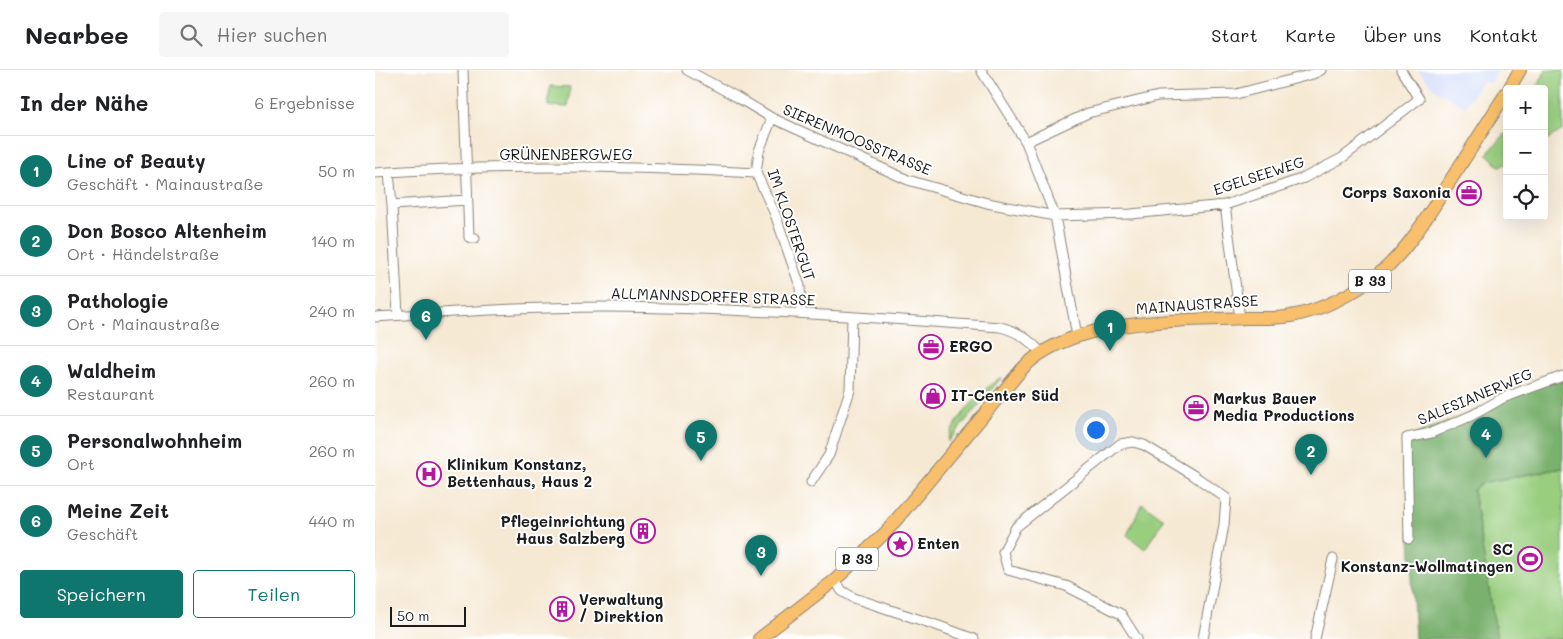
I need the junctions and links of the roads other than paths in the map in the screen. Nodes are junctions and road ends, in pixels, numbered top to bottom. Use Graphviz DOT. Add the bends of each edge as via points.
graph roads {
  1 [pos="463,70"];
  2 [pos="687,70"];
  3 [pos="981,70"];
  4 [pos="1321,70"];
  5 [pos="1401,70"];
  6 [pos="1520,70"];
  7 [pos="1511,85"];
  8 [pos="1503,98"];
  9 [pos="771,118"];
  10 [pos="1026,142"];
  11 [pos="467,169"];
  12 [pos="389,172"];
  13 [pos="375,173"];
  14 [pos="756,173"];
  15 [pos="467,200"];
  16 [pos="392,205"];
  17 [pos="1225,205"];
  18 [pos="1055,216"];
  19 [pos="475,238"];
  20 [pos="801,313"];
  21 [pos="398,315"];
  22 [pos="375,317"];
  23 [pos="853,318"];
  24 [pos="1240,319"];
  25 [pos="1077,336"];
  26 [pos="1042,353"];
  27 [pos="1563,376"];
  28 [pos="811,482"];
  29 [pos="1409,539"];
  30 [pos="1333,559"];
  31 [pos="835,580"];
  32 [pos="759,639"];
  33 [pos="974,639"];
  34 [pos="1137,639"];
  35 [pos="1203,639"];
  36 [pos="1315,639"];
  1 -- 11 [label="street"];
  2 -- 9 [label="street, SIERENMOOSSTRASSE"];
  3 -- 10 [label="street"];
  4 -- 10 [label="street" via="1236,94 1158,96 1088,113"];
  5 -- 17 [label="street, EGELSEEWEG" via="1419,99 1342,158 1304,178"];
  6 -- 7 [label="main road, MAINAUSTRASSE / B 33"];
  8 -- 24 [label="main road, MAINAUSTRASSE / B 33" via="1424,221 1387,267 1345,297 1320,308 1290,316"];
  9 -- 14 [label="street, IM KLOSTERGUT" via="759,151"];
  9 -- 18 [label="street, SIERENMOOSSTRASSE" via="909,180 987,203"];
  10 -- 18 [label="street"];
  11 -- 12 [label="street, GRÜNENBERGWEG"];
  11 -- 14 [label="street, GRÜNENBERGWEG" via="578,167"];
  11 -- 15 [label="street"];
  12 -- 13 [label="street, GRÜNENBERGWEG"];
  12 -- 16 [label="street"];
  14 -- 20 [label="street, IM KLOSTERGUT" via="775,214 800,286"];
  15 -- 16 [label="street"];
  15 -- 19 [label="street" via="469,237"];
  16 -- 21 [label="street"];
  17 -- 18 [label="street, EGELSEEWEG" via="1131,214"];
  17 -- 24 [label="street"];
  18 -- 25 [label="street"];
  20 -- 21 [label="street, ALLMANNSDORFER STRASSE" via="606,307"];
  20 -- 23 [label="street, ALLMANNSDORFER STRASSE"];
  21 -- 22 [label="street, ALLMANNSDORFER STRASSE"];
  23 -- 26 [label="street, ALLMANNSDORFER STRASSE" via="1000,327 1024,336"];
  23 -- 28 [label="street" via="850,390 829,455"];
  24 -- 25 [label="main road, MAINAUSTRASSE / B 33" via="1140,325"];
  25 -- 26 [label="main road, MAINAUSTRASSE / B 33"];
  26 -- 31 [label="main road, MAINAUSTRASSE / B 33" via="1022,369 886,532"];
  27 -- 29 [label="street, SALESIANERWEG" via="1503,398 1431,433 1407,438"];
  30 -- 36 [label="street"];
  31 -- 32 [label="main road, MAINAUSTRASSE / B 33"];
  31 -- 33 [label="street" via="854,598"];
  34 -- 35 [label="street" via="1121,614 1066,586 1008,570 1003,552 1016,527 1120,444 1133,442 1144,445 1226,498"];
}
